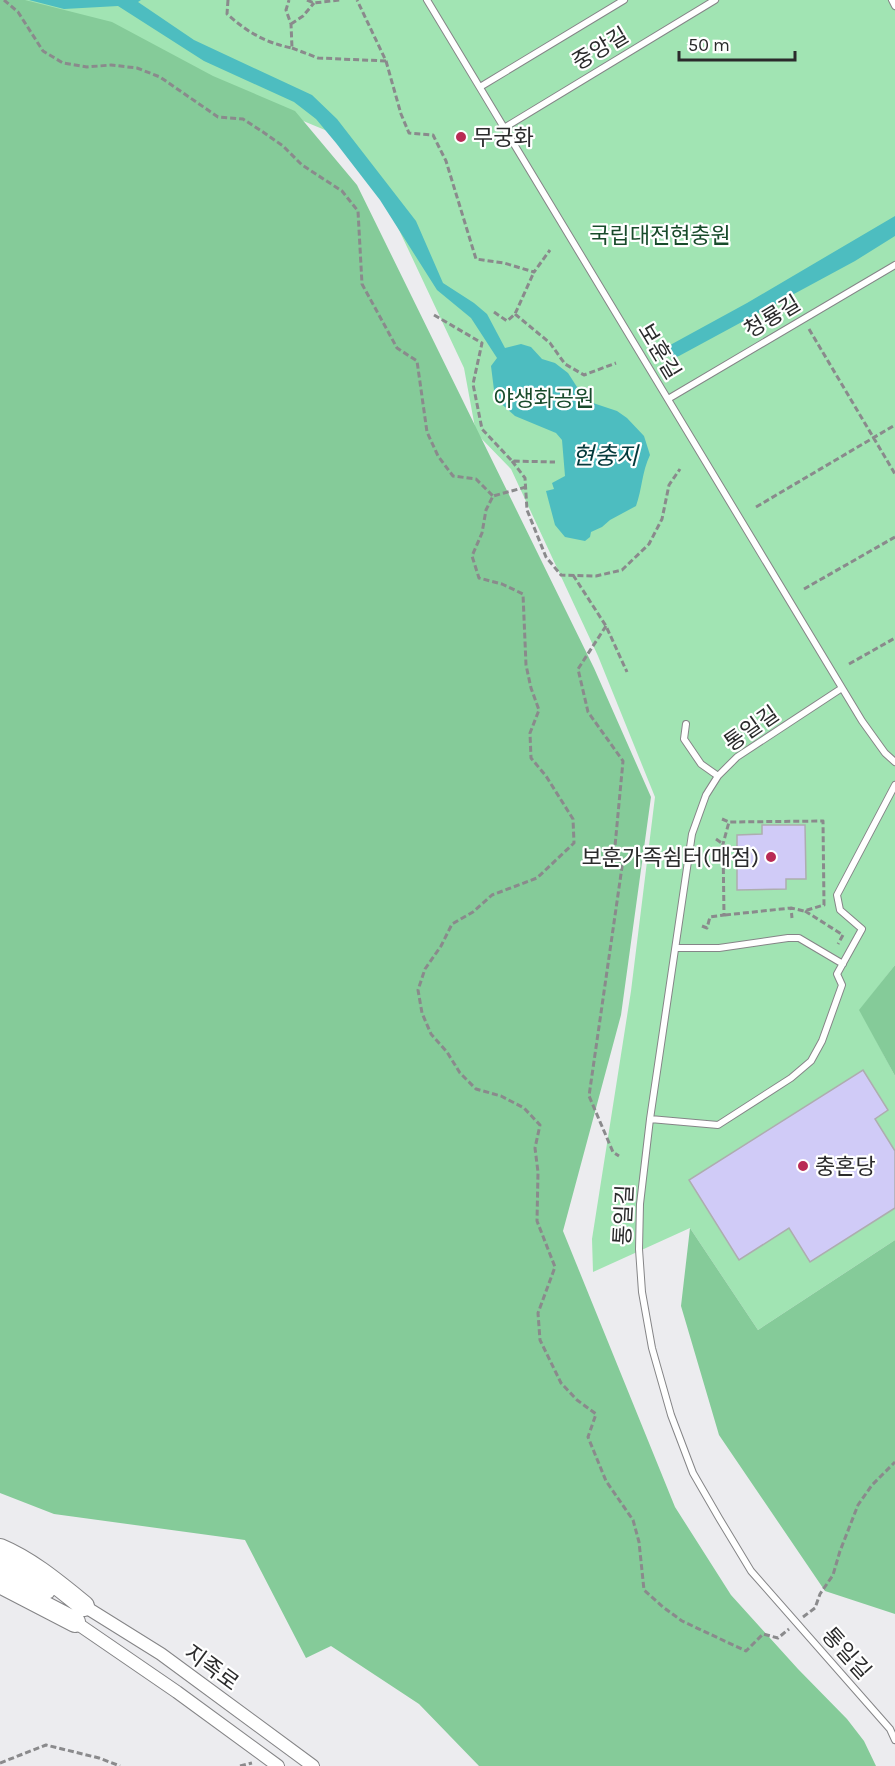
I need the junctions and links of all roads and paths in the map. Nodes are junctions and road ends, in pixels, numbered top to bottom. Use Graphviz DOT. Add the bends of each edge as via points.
graph roads {
  1 [pos="4,0"];
  2 [pos="228,0"];
  3 [pos="289,0"];
  4 [pos="307,0"];
  5 [pos="340,0"];
  6 [pos="357,0"];
  7 [pos="427,0"];
  8 [pos="624,0"];
  9 [pos="715,0"];
  10 [pos="892,0"];
  11 [pos="314,3"];
  12 [pos="895,6"];
  13 [pos="291,24"];
  14 [pos="292,48"];
  15 [pos="386,61"];
  16 [pos="480,87"];
  17 [pos="504,128"];
  18 [pos="550,250"];
  19 [pos="895,265"];
  20 [pos="534,272"];
  21 [pos="495,312"];
  22 [pos="515,314"];
  23 [pos="434,315"];
  24 [pos="803,319"];
  25 [pos="616,363"];
  26 [pos="668,399"];
  27 [pos="895,425"];
  28 [pos="874,438"];
  29 [pos="512,460"];
  30 [pos="555,462"];
  31 [pos="680,469"];
  32 [pos="895,474"];
  33 [pos="526,487"];
  34 [pos="493,496"];
  35 [pos="756,507"];
  36 [pos="895,537"];
  37 [pos="573,575"];
  38 [pos="804,589"];
  39 [pos="606,626"];
  40 [pos="895,638"];
  41 [pos="849,664"];
  42 [pos="627,672"];
  43 [pos="842,688"];
  44 [pos="686,724"];
  45 [pos="895,762"];
  46 [pos="718,776"];
  47 [pos="895,785"];
  48 [pos="722,819"];
  49 [pos="729,822"];
  50 [pos="716,839"];
  51 [pos="723,844"];
  52 [pos="791,908"];
  53 [pos="804,911"];
  54 [pos="724,915"];
  55 [pos="792,918"];
  56 [pos="702,927"];
  57 [pos="838,944"];
  58 [pos="676,948"];
  59 [pos="843,964"];
  60 [pos="650,1119"];
  61 [pos="619,1156"];
  62 [pos="895,1462"];
  63 [pos="0,1549"];
  64 [pos="0,1566"];
  65 [pos="0,1583"];
  66 [pos="0,1593"];
  67 [pos="79,1614"];
  68 [pos="796,1622"];
  69 [pos="895,1740"];
  70 [pos="0,1763"];
  71 [pos="120,1766"];
  72 [pos="278,1766"];
  73 [pos="313,1766"];
  1 -- 34 [label="path" via="18,12 43,51 63,63 137,68 160,77 218,117 243,119 264,132 302,165 342,191 358,211 362,284 397,348 417,361 427,432 438,456 453,476 476,479"];
  2 -- 14 [label="path" via="227,14 243,29 272,44"];
  3 -- 13 [label="path" via="286,10"];
  4 -- 11 [label="path"];
  5 -- 11 [label="path"];
  6 -- 15 [label="path"];
  7 -- 16 [label="lane, 보훈길"];
  8 -- 16 [label="lane, 중앙길"];
  9 -- 17 [label="lane, 중앙길"];
  10 -- 12 [label="lane"];
  11 -- 13 [label="path"];
  13 -- 14 [label="path"];
  14 -- 15 [label="path" via="318,58"];
  15 -- 20 [label="path" via="409,133 433,135 446,161 476,259"];
  16 -- 17 [label="lane, 보훈길"];
  17 -- 26 [label="lane, 보훈길"];
  18 -- 20 [label="path"];
  19 -- 24 [label="lane, 청룡길"];
  20 -- 22 [label="path"];
  21 -- 22 [label="path" via="507,321"];
  22 -- 25 [label="path" via="550,343 565,364 584,375"];
  23 -- 29 [label="path" via="482,344 473,384 482,429"];
  24 -- 26 [label="lane, 청룡길"];
  24 -- 28 [label="path"];
  26 -- 43 [label="lane, 보훈길"];
  27 -- 28 [label="path"];
  28 -- 32 [label="path"];
  28 -- 35 [label="path"];
  29 -- 30 [label="path"];
  29 -- 33 [label="path" via="525,478"];
  31 -- 37 [label="path" via="669,485 662,519 649,544 636,557 622,570 596,576"];
  33 -- 34 [label="path"];
  33 -- 37 [label="path" via="526,510 546,557 561,574"];
  34 -- 68 [label="path" via="471,556 479,578 523,594 526,665 539,710 530,733 531,758 573,819 573,843 537,878 492,895 452,924 425,969 418,990 422,1013 431,1034 476,1089 524,1108 540,1125 535,1148 537,1221 555,1267 538,1312 540,1340 561,1383 596,1414 588,1437 606,1481 633,1520 644,1590 681,1621 746,1651 763,1634 778,1638"];
  36 -- 38 [label="path"];
  37 -- 39 [label="path"];
  39 -- 42 [label="path"];
  39 -- 61 [label="path" via="578,669 588,712 623,761 615,846 622,867 589,1096 613,1152"];
  40 -- 41 [label="path"];
  43 -- 45 [label="lane, 보훈길"];
  43 -- 46 [label="lane, 통일길" via="737,758"];
  44 -- 46 [label="lane" via="684,739 701,764"];
  46 -- 58 [label="lane, 통일길" via="706,795 693,834"];
  47 -- 59 [label="lane" via="837,895 840,910 862,929"];
  48 -- 49 [label="path"];
  49 -- 51 [label="path"];
  49 -- 53 [label="path" via="823,821 824,905"];
  50 -- 51 [label="path"];
  51 -- 54 [label="path"];
  52 -- 53 [label="path"];
  52 -- 54 [label="path"];
  52 -- 55 [label="path"];
  53 -- 57 [label="path" via="843,935"];
  54 -- 56 [label="path" via="710,917 706,928"];
  58 -- 59 [label="lane" via="720,948 799,938"];
  58 -- 60 [label="lane, 통일길"];
  59 -- 60 [label="lane" via="837,974 842,985 822,1041 811,1061 791,1078 718,1125"];
  60 -- 68 [label="lane, 통일길" via="640,1204 639,1260 652,1348 671,1415 693,1473 718,1518 751,1571"];
  62 -- 68 [label="path" via="858,1505 833,1575 815,1608"];
  63 -- 67 [label="main road" via="55,1582"];
  64 -- 67 [label="main road"];
  65 -- 67 [label="main road"];
  66 -- 67 [label="main road"];
  67 -- 72 [label="street, 지족로"];
  67 -- 73 [label="street, 지족로" via="161,1654"];
  68 -- 69 [label="lane, 통일길" via="890,1729"];
  70 -- 71 [label="path" via="46,1745"];
}
